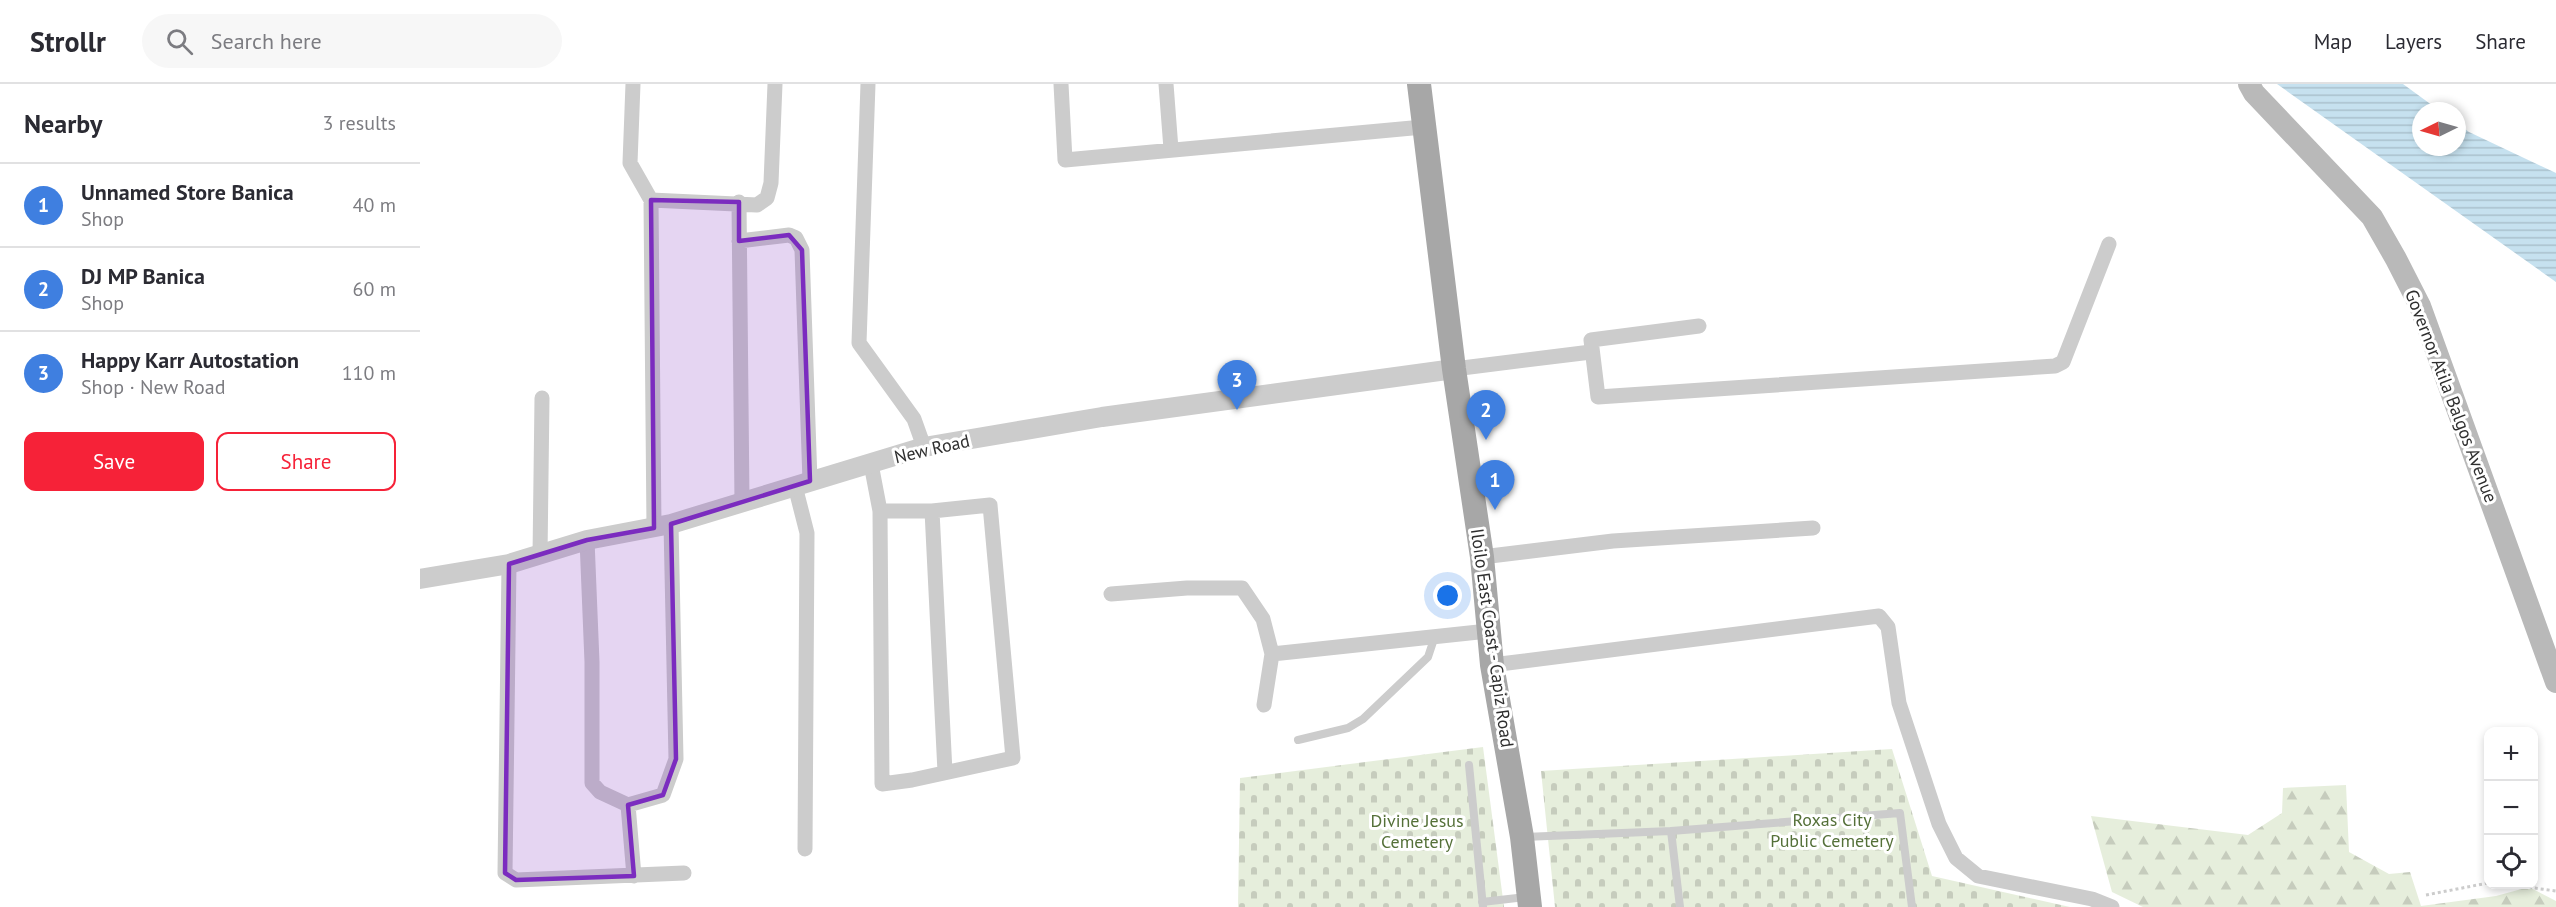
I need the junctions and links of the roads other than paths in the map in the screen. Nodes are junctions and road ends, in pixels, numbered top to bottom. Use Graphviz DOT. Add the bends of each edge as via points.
graph roads {
  1 [pos="633,84"];
  2 [pos="775,84"];
  3 [pos="868,84"];
  4 [pos="1061,84"];
  5 [pos="1166,84"];
  6 [pos="1419,84"];
  7 [pos="2249,84"];
  8 [pos="1423,127"];
  9 [pos="1171,149"];
  10 [pos="651,200"];
  11 [pos="739,202"];
  12 [pos="739,241"];
  13 [pos="2109,244"];
  14 [pos="1699,326"];
  15 [pos="1591,352"];
  16 [pos="1455,369"];
  17 [pos="542,398"];
  18 [pos="924,447"];
  19 [pos="871,464"];
  20 [pos="803,483"];
  21 [pos="742,502"];
  22 [pos="880,511"];
  23 [pos="932,511"];
  24 [pos="663,526"];
  25 [pos="1813,528"];
  26 [pos="587,540"];
  27 [pos="540,555"];
  28 [pos="1482,557"];
  29 [pos="509,564"];
  30 [pos="420,579"];
  31 [pos="1111,594"];
  32 [pos="1488,631"];
  33 [pos="1435,636"];
  34 [pos="1272,654"];
  35 [pos="1492,665"];
  36 [pos="2556,682"];
  37 [pos="1264,705"];
  38 [pos="1298,740"];
  39 [pos="1469,765"];
  40 [pos="945,772"];
  41 [pos="628,805"];
  42 [pos="1671,831"];
  43 [pos="1522,837"];
  44 [pos="805,849"];
  45 [pos="684,873"];
  46 [pos="634,876"];
  47 [pos="1529,902"];
  48 [pos="1483,904"];
  49 [pos="1680,907"];
  50 [pos="1912,907"];
  51 [pos="2112,907"];
  1 -- 10 [label="street" via="630,163"];
  2 -- 11 [label="street" via="767,198 757,205"];
  3 -- 18 [label="street" via="859,343 914,419"];
  4 -- 9 [label="street" via="1065,160"];
  5 -- 9 [label="street"];
  6 -- 8 [label="main road, Iloilo East Coast - Capiz Road"];
  7 -- 36 [label="main road, Governor Atila Balgos Avenue" via="2372,217 2397,259 2420,306"];
  8 -- 9 [label="street"];
  8 -- 16 [label="main road, Iloilo East Coast - Capiz Road"];
  10 -- 11 [label="street"];
  10 -- 24 [label="street"];
  11 -- 12 [label="street"];
  12 -- 20 [label="street" via="789,235 796,238 802,250"];
  12 -- 21 [label="street"];
  13 -- 15 [label="street" via="2062,362 2055,366 1598,397"];
  14 -- 15 [label="street" via="1591,340"];
  15 -- 16 [label="street"];
  16 -- 18 [label="street, New Road" via="1102,417"];
  16 -- 28 [label="main road, Iloilo East Coast - Capiz Road"];
  17 -- 27 [label="street"];
  18 -- 19 [label="street, New Road"];
  19 -- 20 [label="street, New Road"];
  19 -- 22 [label="street"];
  20 -- 21 [label="street, New Road"];
  20 -- 44 [label="street" via="807,533"];
  21 -- 24 [label="street, New Road"];
  22 -- 23 [label="street"];
  22 -- 40 [label="street" via="882,783"];
  23 -- 40 [label="street"];
  23 -- 40 [label="street" via="990,505 1013,758"];
  24 -- 26 [label="street, New Road"];
  24 -- 41 [label="street" via="676,759 663,795"];
  25 -- 28 [label="street" via="1613,541"];
  26 -- 27 [label="street, New Road"];
  26 -- 41 [label="street" via="592,783 600,792"];
  27 -- 29 [label="street, New Road"];
  28 -- 32 [label="main road, Iloilo East Coast - Capiz Road"];
  29 -- 30 [label="street, New Road"];
  29 -- 46 [label="street" via="505,873 516,880"];
  31 -- 34 [label="street" via="1242,588 1263,619"];
  32 -- 33 [label="street"];
  32 -- 35 [label="main road, Iloilo East Coast - Capiz Road"];
  33 -- 34 [label="street"];
  33 -- 38 [label="lane" via="1428,657 1363,719 1348,728"];
  34 -- 37 [label="street"];
  35 -- 43 [label="main road, Iloilo East Coast - Capiz Road"];
  35 -- 51 [label="street" via="1879,616 1888,627 1899,703 1939,824 1956,858 1978,876 2092,899"];
  39 -- 48 [label="lane"];
  41 -- 46 [label="street"];
  42 -- 43 [label="lane"];
  42 -- 49 [label="lane"];
  42 -- 50 [label="lane" via="1900,813"];
  43 -- 47 [label="main road, Iloilo East Coast - Capiz Road"];
  45 -- 46 [label="street"];
  47 -- 48 [label="lane"];
}
